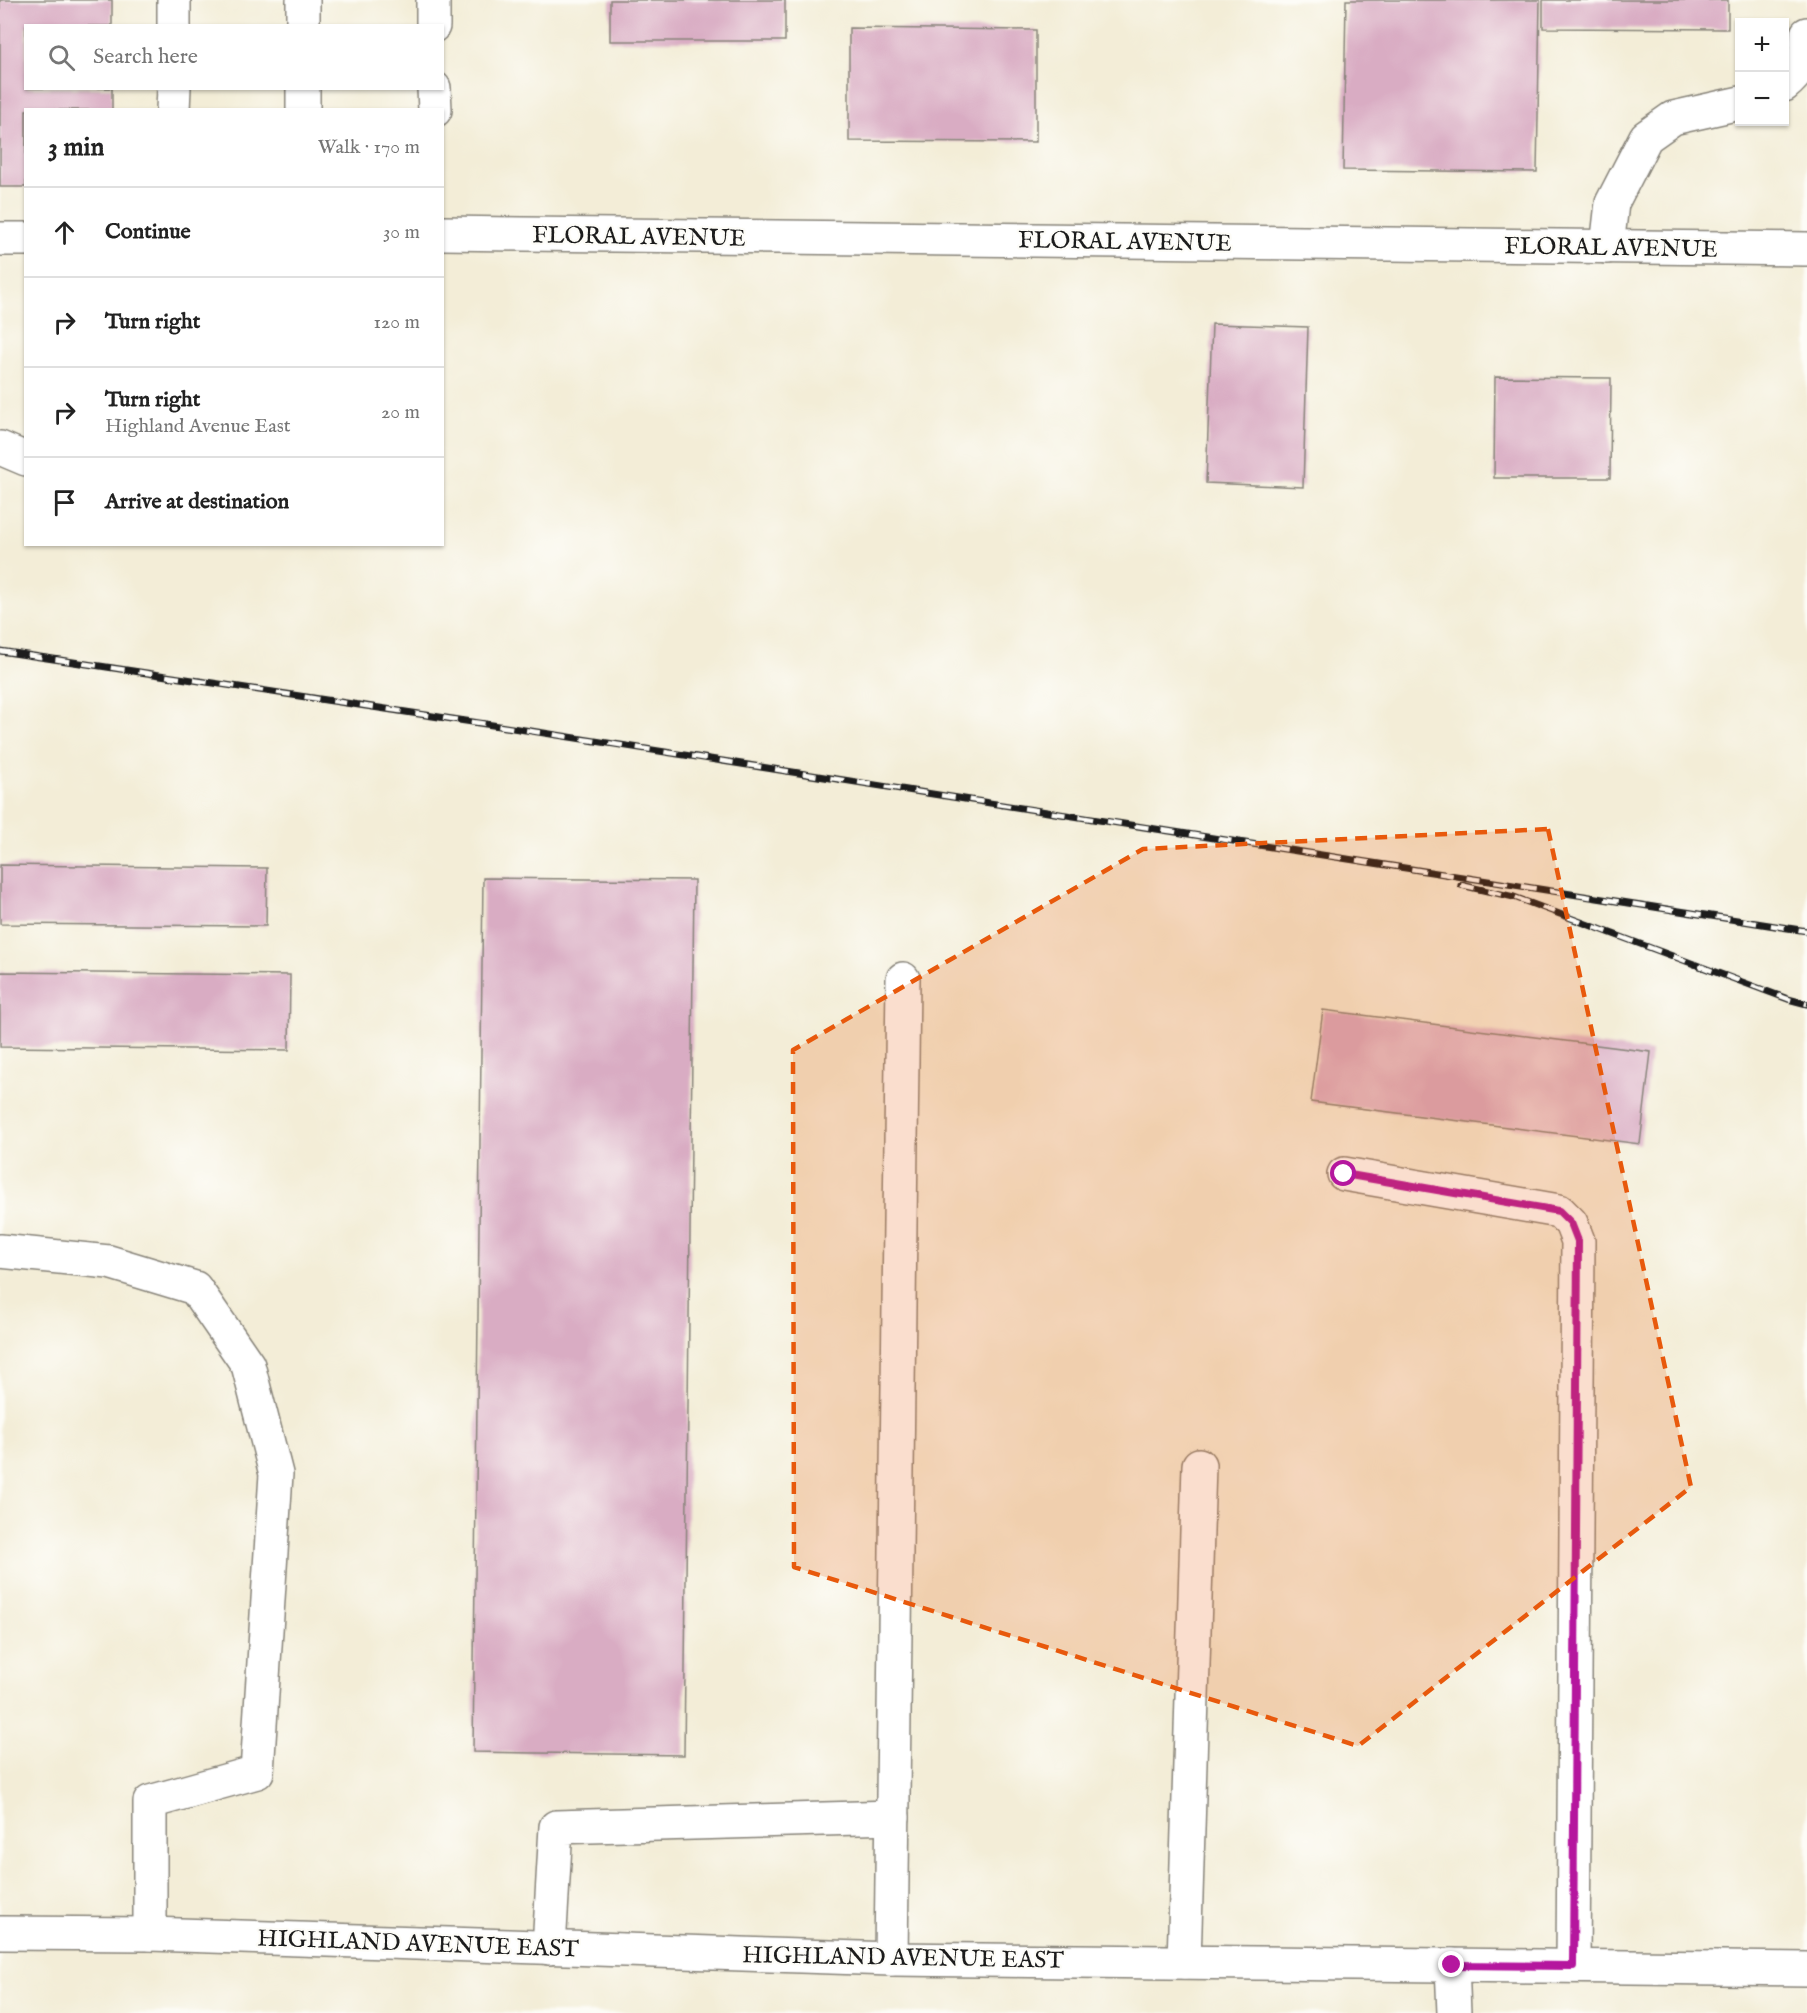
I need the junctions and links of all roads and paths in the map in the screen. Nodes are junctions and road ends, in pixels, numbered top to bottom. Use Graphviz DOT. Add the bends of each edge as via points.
graph roads {
  1 [pos="174,0"];
  2 [pos="303,0"];
  3 [pos="433,0"];
  4 [pos="174,24"];
  5 [pos="303,24"];
  6 [pos="433,24"];
  7 [pos="1807,34"];
  8 [pos="1789,82"];
  9 [pos="174,90"];
  10 [pos="303,90"];
  11 [pos="434,90"];
  12 [pos="1735,104"];
  13 [pos="173,108"];
  14 [pos="303,108"];
  15 [pos="435,108"];
  16 [pos="444,233"];
  17 [pos="0,239"];
  18 [pos="24,239"];
  19 [pos="1607,247"];
  20 [pos="1807,249"];
  21 [pos="0,448"];
  22 [pos="24,458"];
  23 [pos="903,979"];
  24 [pos="1344,1174"];
  25 [pos="0,1251"];
  26 [pos="1199,1465"];
  27 [pos="893,1817"];
  28 [pos="0,1933"];
  29 [pos="150,1934"];
  30 [pos="549,1948"];
  31 [pos="891,1959"];
  32 [pos="1184,1962"];
  33 [pos="1452,1965"];
  34 [pos="1573,1966"];
  35 [pos="1807,1969"];
  36 [pos="1454,2013"];
  1 -- 4 [label="street"];
  2 -- 5 [label="street"];
  3 -- 6 [label="street"];
  7 -- 8 [label="street" via="1806,54"];
  9 -- 13 [label="street"];
  10 -- 14 [label="street"];
  11 -- 15 [label="street"];
  12 -- 19 [label="street" via="1673,118 1646,137 1612,203"];
  16 -- 19 [label="street, FLORAL AVENUE"];
  17 -- 18 [label="street"];
  19 -- 20 [label="street, FLORAL AVENUE"];
  21 -- 22 [label="street"];
  23 -- 27 [label="street"];
  24 -- 34 [label="street" via="1559,1211 1571,1223 1578,1241"];
  25 -- 29 [label="street" via="109,1262 195,1288 248,1365 276,1474 257,1772 150,1802"];
  26 -- 32 [label="street"];
  27 -- 30 [label="street" via="556,1827"];
  27 -- 31 [label="street"];
  28 -- 29 [label="street, HIGHLAND AVENUE EAST"];
  29 -- 30 [label="street, HIGHLAND AVENUE EAST"];
  30 -- 31 [label="street, HIGHLAND AVENUE EAST"];
  31 -- 32 [label="street, HIGHLAND AVENUE EAST"];
  32 -- 33 [label="street, HIGHLAND AVENUE EAST"];
  33 -- 34 [label="street, HIGHLAND AVENUE EAST"];
  33 -- 36 [label="street"];
  34 -- 35 [label="street, HIGHLAND AVENUE EAST"];
}
